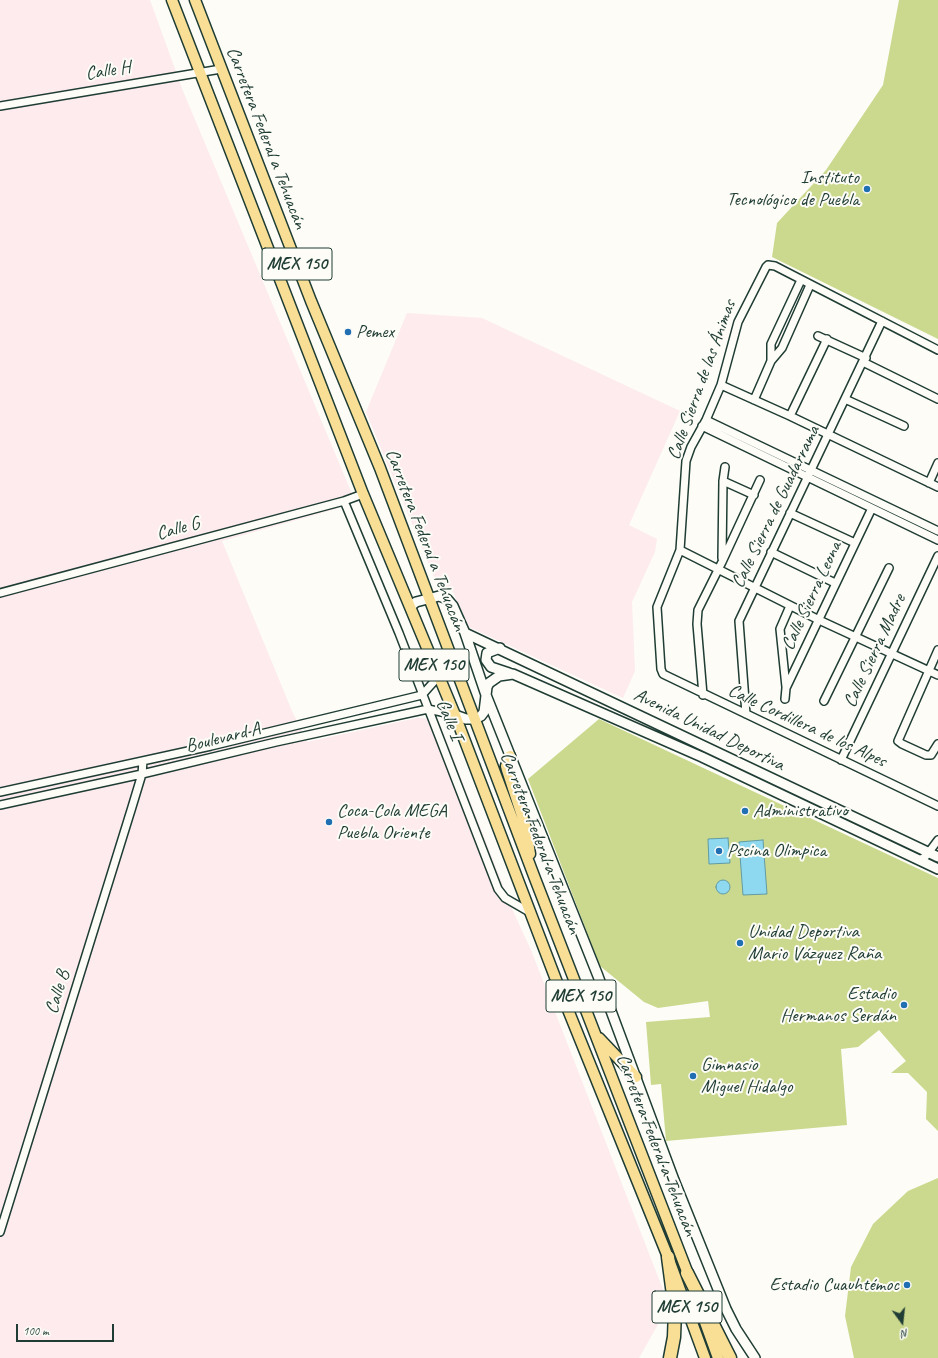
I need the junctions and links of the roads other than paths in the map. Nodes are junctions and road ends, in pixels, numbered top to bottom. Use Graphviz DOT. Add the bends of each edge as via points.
graph roads {
  1 [pos="172,0"];
  2 [pos="195,0"];
  3 [pos="221,68"];
  4 [pos="200,72"];
  5 [pos="0,106"];
  6 [pos="801,280"];
  7 [pos="810,284"];
  8 [pos="882,321"];
  9 [pos="818,336"];
  10 [pos="827,340"];
  11 [pos="938,350"];
  12 [pos="771,360"];
  13 [pos="864,360"];
  14 [pos="721,385"];
  15 [pos="938,398"];
  16 [pos="845,399"];
  17 [pos="754,400"];
  18 [pos="790,416"];
  19 [pos="704,423"];
  20 [pos="904,426"];
  21 [pos="829,434"];
  22 [pos="938,463"];
  23 [pos="725,467"];
  24 [pos="810,473"];
  25 [pos="760,480"];
  26 [pos="723,481"];
  27 [pos="929,483"];
  28 [pos="938,487"];
  29 [pos="363,494"];
  30 [pos="754,495"];
  31 [pos="344,501"];
  32 [pos="872,508"];
  33 [pos="790,513"];
  34 [pos="938,531"];
  35 [pos="938,540"];
  36 [pos="855,543"];
  37 [pos="680,550"];
  38 [pos="771,552"];
  39 [pos="938,556"];
  40 [pos="722,562"];
  41 [pos="889,568"];
  42 [pos="718,570"];
  43 [pos="835,583"];
  44 [pos="754,588"];
  45 [pos="0,593"];
  46 [pos="429,597"];
  47 [pos="411,606"];
  48 [pos="790,606"];
  49 [pos="819,620"];
  50 [pos="465,633"];
  51 [pos="855,637"];
  52 [pos="500,648"];
  53 [pos="938,650"];
  54 [pos="891,654"];
  55 [pos="928,670"];
  56 [pos="513,674"];
  57 [pos="663,674"];
  58 [pos="938,675"];
  59 [pos="439,676"];
  60 [pos="786,688"];
  61 [pos="486,695"];
  62 [pos="703,695"];
  63 [pos="422,696"];
  64 [pos="785,699"];
  65 [pos="824,701"];
  66 [pos="428,709"];
  67 [pos="454,714"];
  68 [pos="746,714"];
  69 [pos="475,719"];
  70 [pos="290,727"];
  71 [pos="292,738"];
  72 [pos="938,744"];
  73 [pos="705,753"];
  74 [pos="510,756"];
  75 [pos="728,758"];
  76 [pos="841,760"];
  77 [pos="143,761"];
  78 [pos="723,767"];
  79 [pos="752,769"];
  80 [pos="142,774"];
  81 [pos="747,778"];
  82 [pos="0,792"];
  83 [pos="0,805"];
  84 [pos="938,806"];
  85 [pos="935,846"];
  86 [pos="938,857"];
  87 [pos="920,860"];
  88 [pos="938,869"];
  89 [pos="534,876"];
  90 [pos="531,914"];
  91 [pos="594,1032"];
  92 [pos="636,1077"];
  93 [pos="0,1232"];
  94 [pos="668,1257"];
  95 [pos="687,1273"];
  96 [pos="670,1358"];
  97 [pos="705,1358"];
  98 [pos="718,1358"];
  99 [pos="730,1358"];
  100 [pos="756,1358"];
  1 -- 4 [label="main road, Carretera Federal a Tehuacán / MEX 150"];
  2 -- 3 [label="main road, Carretera Federal a Tehuacán / MEX 150"];
  3 -- 4 [label="street, Calle H"];
  3 -- 46 [label="main road, Carretera Federal a Tehuacán / MEX 150"];
  4 -- 5 [label="street, Calle H"];
  4 -- 29 [label="main road, Carretera Federal a Tehuacán / MEX 150"];
  6 -- 7 [label="street"];
  6 -- 12 [label="street" via="771,344"];
  6 -- 14 [label="street, Calle Sierra de las Ánimas" via="768,265 738,322"];
  7 -- 8 [label="street"];
  7 -- 12 [label="street" via="782,348"];
  8 -- 11 [label="street"];
  8 -- 13 [label="street, Calle Sierra de Guadarrama"];
  9 -- 10 [label="street"];
  10 -- 13 [label="street"];
  10 -- 18 [label="street"];
  12 -- 17 [label="street"];
  13 -- 15 [label="street"];
  13 -- 16 [label="street, Calle Sierra de Guadarrama"];
  14 -- 17 [label="street"];
  14 -- 19 [label="street, Calle Sierra de las Ánimas"];
  16 -- 20 [label="street"];
  16 -- 21 [label="street, Calle Sierra de Guadarrama"];
  17 -- 18 [label="street"];
  18 -- 21 [label="street"];
  19 -- 24 [label="street"];
  19 -- 37 [label="street, Calle Sierra de las Ánimas" via="686,461"];
  21 -- 24 [label="street, Calle Sierra de Guadarrama"];
  21 -- 27 [label="street"];
  22 -- 27 [label="street"];
  23 -- 26 [label="street"];
  24 -- 32 [label="street"];
  24 -- 33 [label="street, Calle Sierra de Guadarrama"];
  24 -- 34 [label="street"];
  25 -- 30 [label="street"];
  26 -- 30 [label="street"];
  26 -- 40 [label="street"];
  27 -- 28 [label="street"];
  29 -- 31 [label="street, Calle G"];
  29 -- 47 [label="main road, Carretera Federal a Tehuacán / MEX 150"];
  30 -- 40 [label="street"];
  31 -- 45 [label="street, Calle G"];
  31 -- 63 [label="street, Calle I"];
  32 -- 35 [label="street"];
  32 -- 36 [label="street, Calle Sierra Leona"];
  33 -- 36 [label="street"];
  33 -- 38 [label="street, Calle Sierra de Guadarrama"];
  36 -- 43 [label="street, Calle Sierra Leona"];
  37 -- 42 [label="street"];
  37 -- 57 [label="street, Calle Sierra de las Ánimas" via="657,607 660,669"];
  38 -- 43 [label="street"];
  38 -- 44 [label="street, Calle Sierra de Guadarrama"];
  39 -- 54 [label="street, Calle Sierra Madre"];
  40 -- 42 [label="street"];
  41 -- 51 [label="street"];
  42 -- 44 [label="street"];
  42 -- 62 [label="street" via="698,610"];
  43 -- 49 [label="street, Calle Sierra Leona"];
  44 -- 48 [label="street"];
  44 -- 68 [label="street, Calle Sierra de Guadarrama" via="738,629"];
  46 -- 47 [label="street"];
  46 -- 50 [label="street" via="439,596 447,599 453,606"];
  46 -- 69 [label="main road, Carretera Federal a Tehuacán / MEX 150"];
  47 -- 59 [label="main road, Carretera Federal a Tehuacán / MEX 150"];
  48 -- 49 [label="street"];
  48 -- 60 [label="street" via="780,629"];
  49 -- 51 [label="street"];
  49 -- 60 [label="street, Calle Sierra Leona"];
  50 -- 52 [label="street, Avenida Unidad Deportiva"];
  50 -- 61 [label="street"];
  51 -- 54 [label="street"];
  51 -- 65 [label="street"];
  52 -- 56 [label="street, Avenida Unidad Deportiva" via="487,653 486,662 493,668"];
  52 -- 73 [label="street, Avenida Unidad Deportiva"];
  53 -- 55 [label="street"];
  54 -- 55 [label="street"];
  54 -- 76 [label="street, Calle Sierra Madre"];
  55 -- 58 [label="street"];
  55 -- 72 [label="street" via="898,741 926,755 931,755"];
  56 -- 61 [label="street" via="499,676 489,683"];
  56 -- 73 [label="street, Avenida Unidad Deportiva"];
  57 -- 62 [label="street, Calle Cordillera de los Alpes"];
  59 -- 63 [label="street"];
  59 -- 67 [label="main road, Carretera Federal a Tehuacán / MEX 150"];
  60 -- 64 [label="street, Calle Sierra Leona"];
  61 -- 69 [label="street" via="484,712"];
  61 -- 74 [label="street"];
  62 -- 68 [label="street, Calle Cordillera de los Alpes"];
  63 -- 66 [label="street, Calle I"];
  63 -- 70 [label="street, Boulevard A"];
  66 -- 67 [label="street, Boulevard A"];
  66 -- 71 [label="street, Boulevard A"];
  66 -- 90 [label="street, Calle I" via="498,889 505,898"];
  67 -- 69 [label="street" via="466,719"];
  67 -- 90 [label="main road, Carretera Federal a Tehuacán / MEX 150"];
  68 -- 76 [label="street, Calle Cordillera de los Alpes"];
  69 -- 89 [label="main road, Carretera Federal a Tehuacán / MEX 150"];
  70 -- 71 [label="street"];
  70 -- 77 [label="street, Boulevard A"];
  71 -- 80 [label="street, Boulevard A"];
  73 -- 75 [label="street, Avenida Unidad Deportiva"];
  73 -- 78 [label="street, Avenida Unidad Deportiva"];
  74 -- 89 [label="main road" via="506,766 526,828"];
  74 -- 92 [label="street"];
  75 -- 78 [label="street"];
  75 -- 79 [label="street, Avenida Unidad Deportiva"];
  76 -- 84 [label="street, Calle Cordillera de los Alpes"];
  77 -- 80 [label="street, Calle B"];
  77 -- 82 [label="street, Boulevard A"];
  78 -- 81 [label="street, Avenida Unidad Deportiva"];
  79 -- 81 [label="street"];
  79 -- 85 [label="street, Avenida Unidad Deportiva"];
  80 -- 83 [label="street, Boulevard A"];
  80 -- 93 [label="street, Calle B"];
  81 -- 87 [label="street, Avenida Unidad Deportiva"];
  85 -- 86 [label="street, Avenida Unidad Deportiva"];
  85 -- 87 [label="street"];
  87 -- 88 [label="street, Avenida Unidad Deportiva"];
  89 -- 91 [label="main road, Carretera Federal a Tehuacán / MEX 150"];
  90 -- 94 [label="main road, Carretera Federal a Tehuacán / MEX 150"];
  91 -- 92 [label="main road"];
  91 -- 95 [label="main road, Carretera Federal a Tehuacán / MEX 150"];
  92 -- 100 [label="street" via="726,1309"];
  94 -- 96 [label="highway" via="675,1310"];
  94 -- 97 [label="main road, MEX 150"];
  95 -- 98 [label="main road, MEX 150"];
  95 -- 99 [label="highway"];
}
